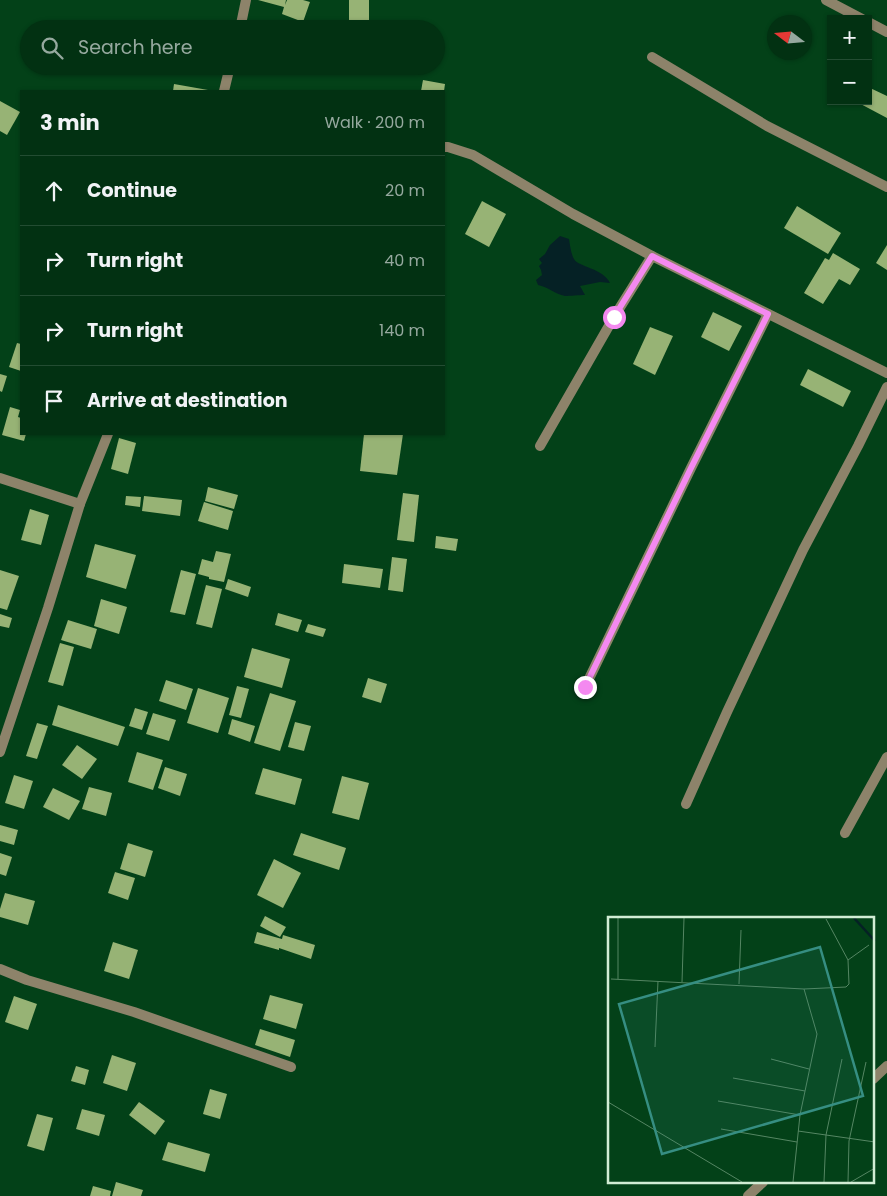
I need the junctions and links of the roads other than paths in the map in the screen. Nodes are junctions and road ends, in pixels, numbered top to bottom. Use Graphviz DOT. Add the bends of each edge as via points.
graph roads {
  1 [pos="246,0"];
  2 [pos="826,0"];
  3 [pos="854,15"];
  4 [pos="242,20"];
  5 [pos="872,24"];
  6 [pos="887,32"];
  7 [pos="652,57"];
  8 [pos="228,75"];
  9 [pos="224,90"];
  10 [pos="445,147"];
  11 [pos="887,187"];
  12 [pos="652,256"];
  13 [pos="768,314"];
  14 [pos="887,373"];
  15 [pos="887,387"];
  16 [pos="108,435"];
  17 [pos="540,446"];
  18 [pos="0,478"];
  19 [pos="80,504"];
  20 [pos="585,687"];
  21 [pos="0,752"];
  22 [pos="887,757"];
  23 [pos="686,804"];
  24 [pos="845,833"];
  25 [pos="0,969"];
  26 [pos="887,1066"];
  27 [pos="291,1067"];
  28 [pos="874,1078"];
  29 [pos="761,1184"];
  30 [pos="748,1196"];
  1 -- 4 [label="street"];
  2 -- 3 [label="street"];
  5 -- 6 [label="street"];
  7 -- 11 [label="street" via="767,126"];
  8 -- 9 [label="street"];
  10 -- 12 [label="street" via="472,155"];
  12 -- 13 [label="street"];
  12 -- 17 [label="street"];
  13 -- 14 [label="street"];
  13 -- 20 [label="street"];
  15 -- 23 [label="street" via="803,550"];
  16 -- 19 [label="street"];
  18 -- 19 [label="street"];
  19 -- 21 [label="street"];
  22 -- 24 [label="street"];
  25 -- 27 [label="street"];
  26 -- 28 [label="street"];
  29 -- 30 [label="street"];
}
